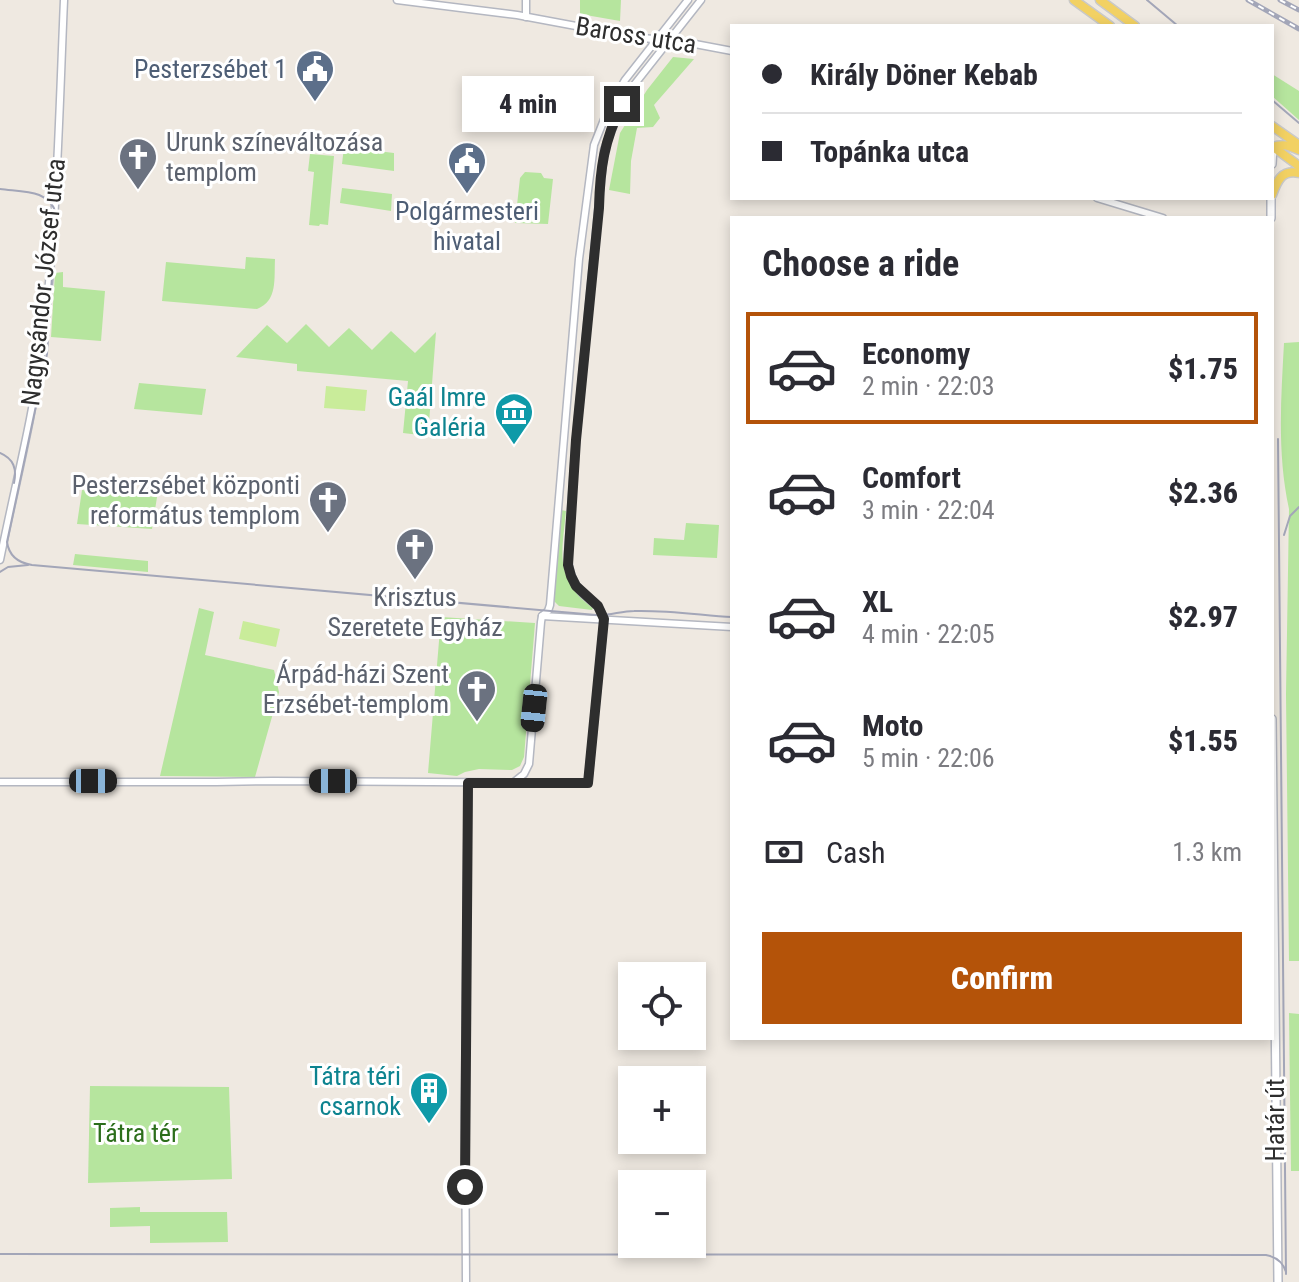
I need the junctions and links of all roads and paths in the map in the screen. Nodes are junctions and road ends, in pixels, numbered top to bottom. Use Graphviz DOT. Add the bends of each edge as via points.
graph roads {
  1 [pos="64,0"];
  2 [pos="397,0"];
  3 [pos="526,0"];
  4 [pos="688,0"];
  5 [pos="701,0"];
  6 [pos="1074,0"];
  7 [pos="1100,0"];
  8 [pos="526,17"];
  9 [pos="1107,24"];
  10 [pos="1132,24"];
  11 [pos="657,40"];
  12 [pos="668,41"];
  13 [pos="730,51"];
  14 [pos="1274,128"];
  15 [pos="1274,145"];
  16 [pos="1274,147"];
  17 [pos="1299,148"];
  18 [pos="1299,166"];
  19 [pos="1299,173"];
  20 [pos="1274,190"];
  21 [pos="1104,200"];
  22 [pos="1156,216"];
  23 [pos="0,560"];
  24 [pos="542,616"];
  25 [pos="604,619"];
  26 [pos="730,627"];
  27 [pos="529,764"];
  28 [pos="0,782"];
  29 [pos="514,782"];
  30 [pos="468,783"];
  31 [pos="539,783"];
  32 [pos="1274,907"];
  33 [pos="466,1282"];
  34 [pos="1278,1282"];
  1 -- 23 [label="street, Nagysándor József utca" via="43,345"];
  2 -- 8 [label="street, Baross utca"];
  3 -- 8 [label="street"];
  4 -- 11 [label="street"];
  5 -- 12 [label="street"];
  6 -- 9 [label="main road"];
  7 -- 10 [label="main road"];
  8 -- 11 [label="street, Baross utca"];
  11 -- 12 [label="street, Baross utca"];
  11 -- 24 [label="street" via="616,95 593,151 550,605"];
  12 -- 13 [label="street, Baross utca"];
  12 -- 25 [label="street" via="622,104 604,150 600,181 568,565 576,586"];
  14 -- 17 [label="main road"];
  15 -- 17 [label="main road"];
  16 -- 18 [label="main road"];
  19 -- 20 [label="main road" via="1285,173"];
  21 -- 22 [label="street"];
  24 -- 25 [label="street"];
  24 -- 27 [label="street"];
  25 -- 26 [label="street"];
  25 -- 31 [label="street" via="588,783"];
  27 -- 29 [label="street"];
  27 -- 31 [label="street" via="531,778"];
  28 -- 30 [label="street"];
  29 -- 30 [label="street"];
  29 -- 31 [label="street"];
  30 -- 33 [label="street"];
  32 -- 34 [label="main road, Határ út"];
}
